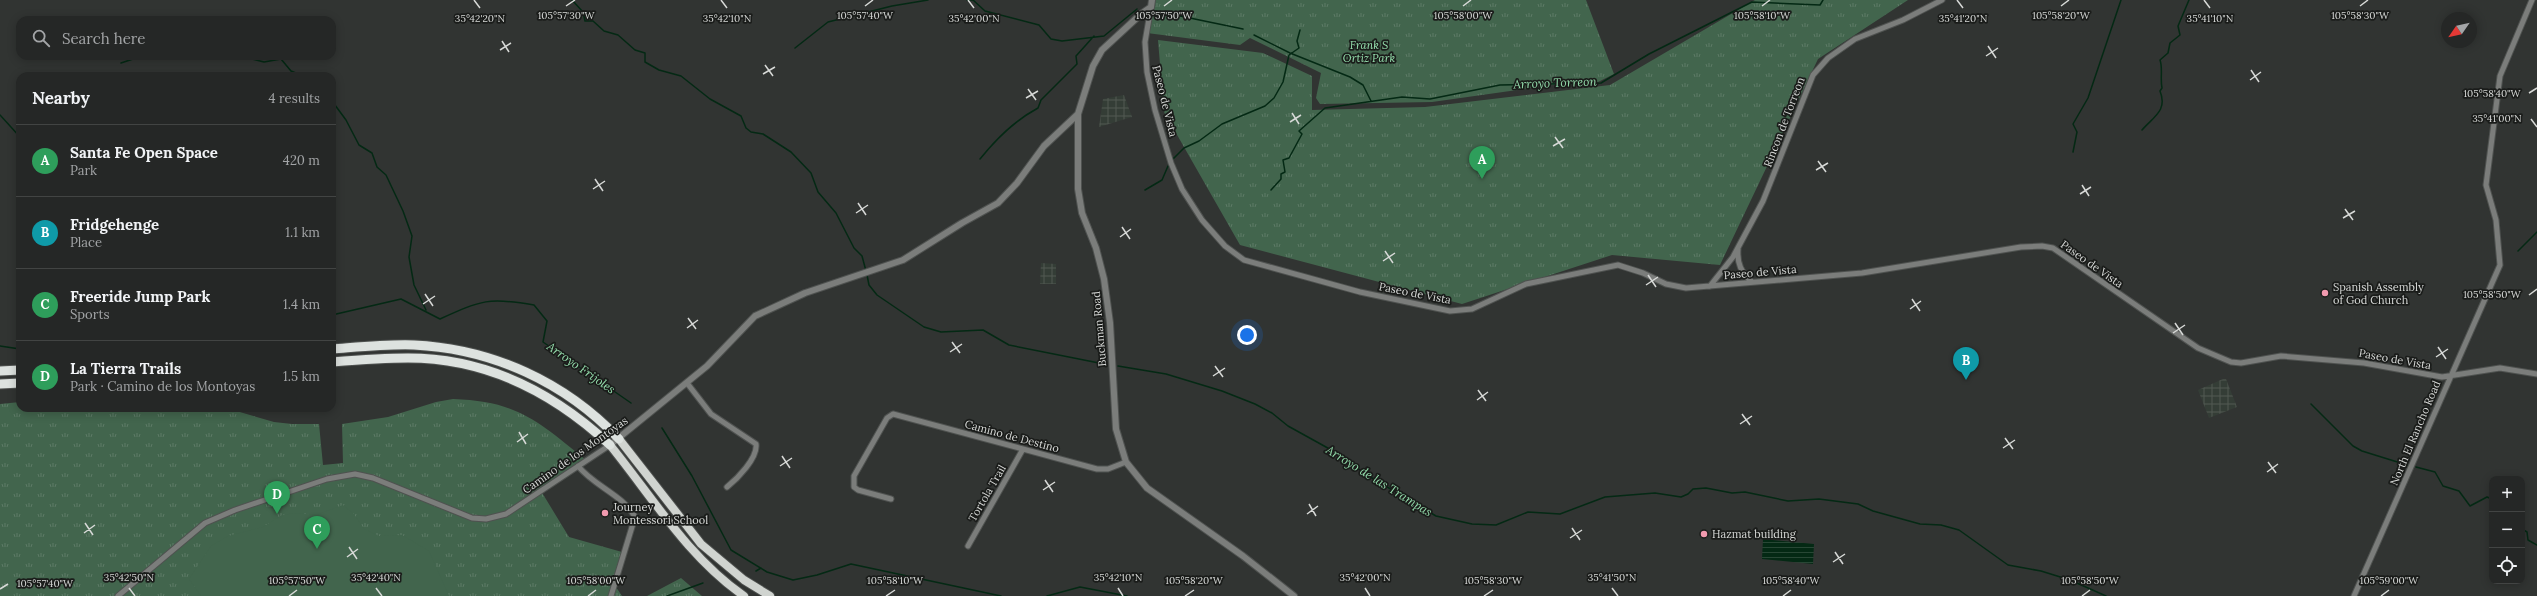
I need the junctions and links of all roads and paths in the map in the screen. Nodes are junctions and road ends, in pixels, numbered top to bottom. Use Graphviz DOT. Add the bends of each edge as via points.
graph roads {
  1 [pos="1152,0"];
  2 [pos="1942,0"];
  3 [pos="2532,0"];
  4 [pos="1151,7"];
  5 [pos="1078,114"];
  6 [pos="1738,246"];
  7 [pos="1752,282"];
  8 [pos="1710,286"];
  9 [pos="336,349"];
  10 [pos="336,362"];
  11 [pos="16,370"];
  12 [pos="0,371"];
  13 [pos="2537,374"];
  14 [pos="2450,377"];
  15 [pos="16,383"];
  16 [pos="686,383"];
  17 [pos="0,384"];
  18 [pos="619,439"];
  19 [pos="610,445"];
  20 [pos="1023,449"];
  21 [pos="1126,462"];
  22 [pos="578,466"];
  23 [pos="727,487"];
  24 [pos="891,499"];
  25 [pos="968,546"];
  26 [pos="118,596"];
  27 [pos="611,596"];
  28 [pos="744,596"];
  29 [pos="770,596"];
  30 [pos="1294,596"];
  31 [pos="2354,596"];
  1 -- 4 [label="street"];
  2 -- 6 [label="street, Rincon de Torreon" via="1903,20 1855,39 1828,58 1813,75 1773,179"];
  3 -- 14 [label="street, North El Rancho Road" via="2500,76 2486,185 2496,220 2500,265"];
  4 -- 5 [label="street, Buckman Road" via="1102,50 1093,66"];
  4 -- 8 [label="street, Paseo de Vista" via="1145,42 1147,72 1171,163 1182,189 1202,220 1225,246 1244,260 1354,290 1450,311 1472,309 1526,284 1618,265 1644,273 1666,284 1686,288"];
  5 -- 16 [label="street, Camino de los Montoyas" via="1044,146 1017,183 998,203 903,260 765,309 747,321 715,358"];
  5 -- 21 [label="street, Buckman Road" via="1078,189 1082,213 1096,248 1104,279 1116,430"];
  6 -- 7 [label="street" via="1738,260 1742,273"];
  6 -- 8 [label="street, Rincon de Torreon" via="1733,257"];
  7 -- 8 [label="street, Paseo de Vista"];
  7 -- 14 [label="street, Paseo de Vista" via="1862,273 2021,247 2042,246 2068,257 2192,344 2222,360 2241,363 2281,356 2346,361 2417,374"];
  9 -- 18 [label="highway" via="414,345 462,351 493,359 530,374 566,394 604,423"];
  10 -- 19 [label="highway" via="421,358 492,372 548,396 569,410"];
  11 -- 12 [label="highway"];
  13 -- 14 [label="street, Paseo de Vista" via="2500,368"];
  14 -- 31 [label="street, North El Rancho Road"];
  15 -- 17 [label="highway"];
  16 -- 18 [label="street, Camino de los Montoyas"];
  16 -- 23 [label="street" via="711,414 756,444 756,450 743,472"];
  18 -- 19 [label="street, Camino de los Montoyas"];
  18 -- 29 [label="highway" via="701,544 740,577"];
  19 -- 22 [label="street, Camino de los Montoyas"];
  19 -- 28 [label="highway" via="686,545 716,575"];
  20 -- 21 [label="street, Camino de Destino" via="1097,469 1108,469"];
  20 -- 24 [label="street, Camino de Destino" via="893,414 887,418 853,482 858,490"];
  20 -- 25 [label="street, Tortola Trail"];
  21 -- 30 [label="street, Buckman Road" via="1147,488 1243,556"];
  22 -- 26 [label="street, Camino de los Montoyas" via="506,514 486,519 455,513 373,478 355,474 327,479 204,523"];
  22 -- 27 [label="street" via="587,477 631,509 635,517"];
}
